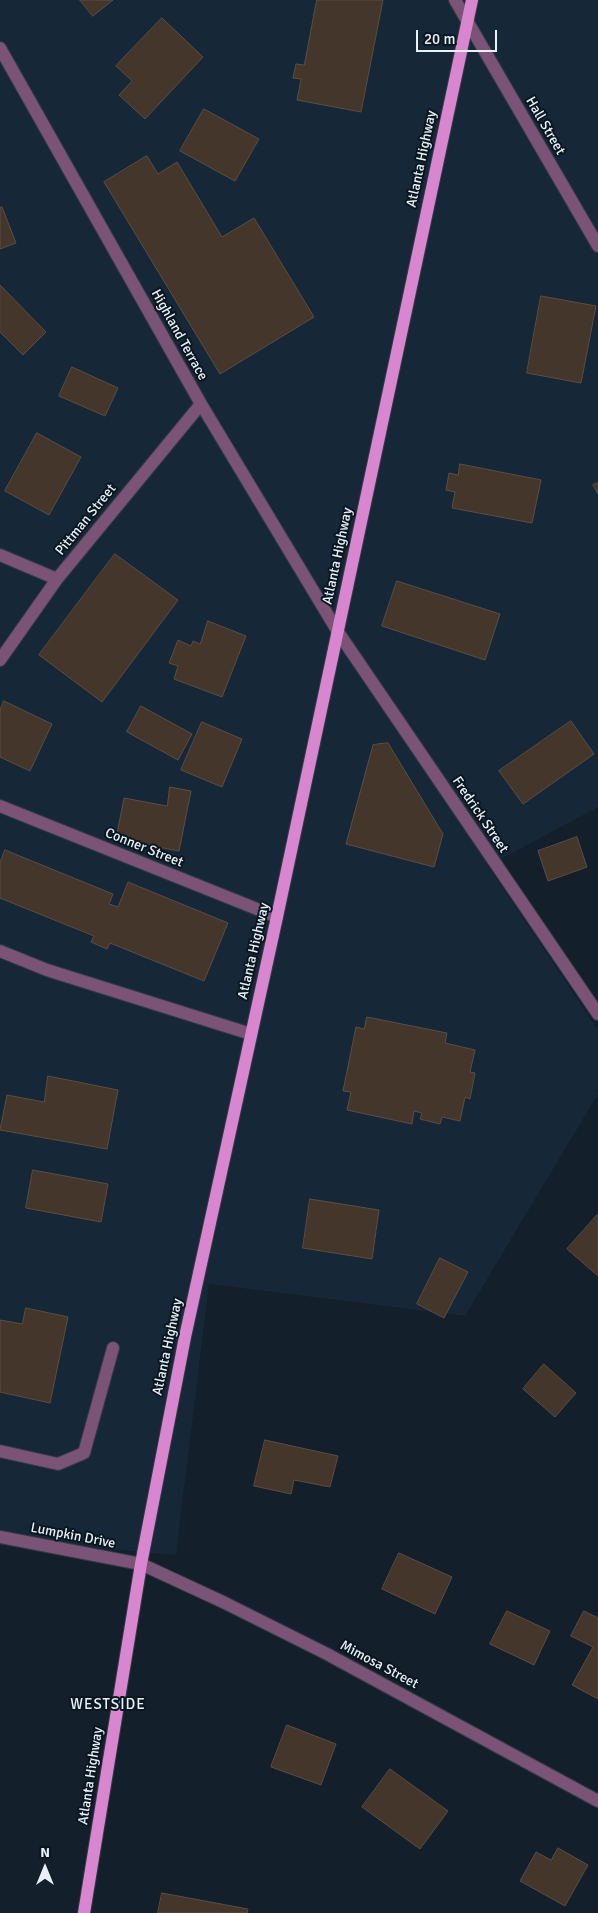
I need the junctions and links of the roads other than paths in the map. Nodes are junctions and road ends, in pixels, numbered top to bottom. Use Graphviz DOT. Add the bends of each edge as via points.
graph roads {
  1 [pos="454,0"];
  2 [pos="472,0"];
  3 [pos="467,22"];
  4 [pos="0,48"];
  5 [pos="598,246"];
  6 [pos="200,404"];
  7 [pos="0,555"];
  8 [pos="57,579"];
  9 [pos="338,632"];
  10 [pos="0,660"];
  11 [pos="0,806"];
  12 [pos="277,917"];
  13 [pos="0,951"];
  14 [pos="598,1014"];
  15 [pos="251,1034"];
  16 [pos="113,1348"];
  17 [pos="0,1450"];
  18 [pos="0,1537"];
  19 [pos="141,1564"];
  20 [pos="598,1801"];
  21 [pos="84,1913"];
  1 -- 3 [label="street, Hall Street"];
  2 -- 3 [label="main road, Atlanta Highway"];
  3 -- 5 [label="street, Hall Street"];
  3 -- 9 [label="main road, Atlanta Highway"];
  4 -- 6 [label="street, Highland Terrace"];
  6 -- 8 [label="street, Pittman Street"];
  6 -- 9 [label="street, Highland Terrace"];
  7 -- 8 [label="street"];
  8 -- 10 [label="street, Pittman Street"];
  9 -- 12 [label="main road, Atlanta Highway"];
  9 -- 14 [label="street, Fredrick Street"];
  11 -- 12 [label="street, Conner Street"];
  12 -- 15 [label="main road, Atlanta Highway"];
  13 -- 15 [label="street" via="47,970"];
  15 -- 19 [label="main road, Atlanta Highway" via="185,1337"];
  16 -- 17 [label="street" via="84,1453 58,1464"];
  18 -- 19 [label="street, Lumpkin Drive"];
  19 -- 20 [label="street, Mimosa Street" via="327,1654"];
  19 -- 21 [label="main road, Atlanta Highway"];
}
